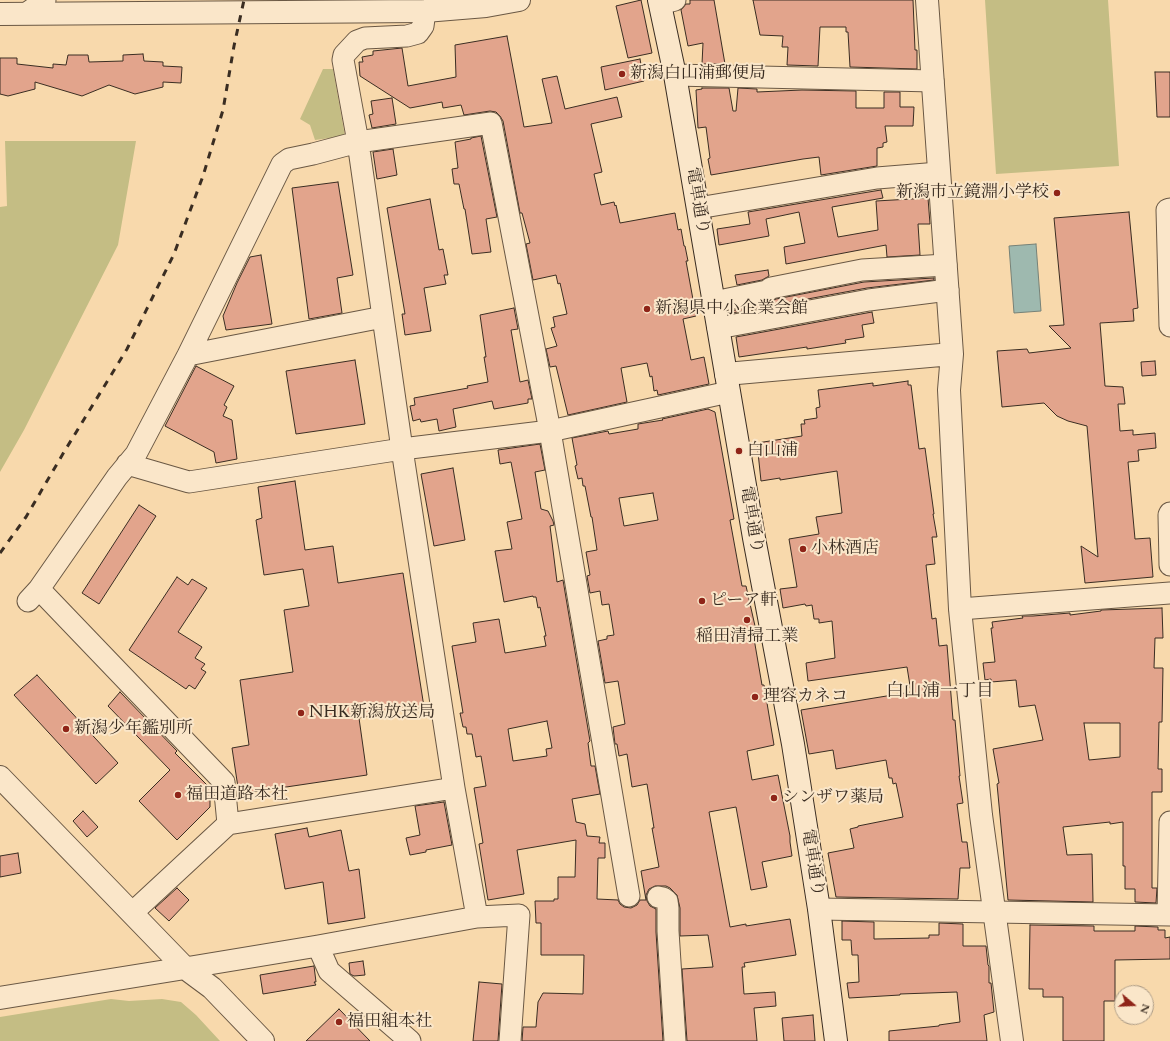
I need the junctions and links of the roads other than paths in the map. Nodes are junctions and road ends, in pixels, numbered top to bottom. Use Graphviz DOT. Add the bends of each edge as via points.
graph roads {
  1 [pos="45,0"];
  2 [pos="519,0"];
  3 [pos="927,0"];
  4 [pos="665,1"];
  5 [pos="425,11"];
  6 [pos="27,13"];
  7 [pos="0,14"];
  8 [pos="675,75"];
  9 [pos="933,81"];
  10 [pos="358,142"];
  11 [pos="940,173"];
  12 [pos="698,208"];
  13 [pos="1170,209"];
  14 [pos="946,265"];
  15 [pos="948,290"];
  16 [pos="714,302"];
  17 [pos="383,317"];
  18 [pos="1170,326"];
  19 [pos="718,328"];
  20 [pos="952,354"];
  21 [pos="188,355"];
  22 [pos="727,383"];
  23 [pos="550,431"];
  24 [pos="402,448"];
  25 [pos="127,464"];
  26 [pos="1170,513"];
  27 [pos="1170,565"];
  28 [pos="1170,593"];
  29 [pos="960,609"];
  30 [pos="0,777"];
  31 [pos="454,788"];
  32 [pos="1170,822"];
  33 [pos="228,824"];
  34 [pos="629,896"];
  35 [pos="658,897"];
  36 [pos="819,909"];
  37 [pos="994,912"];
  38 [pos="132,913"];
  39 [pos="1169,915"];
  40 [pos="477,917"];
  41 [pos="318,946"];
  42 [pos="185,968"];
  43 [pos="0,998"];
  44 [pos="263,1041"];
  45 [pos="410,1041"];
  46 [pos="510,1041"];
  47 [pos="675,1041"];
  48 [pos="836,1041"];
  49 [pos="1012,1041"];
  1 -- 6 [label="street"];
  2 -- 5 [label="street" via="486,6"];
  3 -- 9 [label="street"];
  4 -- 8 [label="street, 電車通り"];
  5 -- 6 [label="street"];
  5 -- 10 [label="street" via="423,26 418,33 365,38 357,41 344,54 342,60"];
  6 -- 7 [label="street"];
  8 -- 9 [label="street"];
  8 -- 12 [label="street, 電車通り"];
  9 -- 11 [label="street"];
  10 -- 17 [label="street"];
  10 -- 21 [label="street" via="288,159 282,164"];
  10 -- 23 [label="street" via="491,123"];
  11 -- 12 [label="street" via="877,178"];
  11 -- 14 [label="street"];
  12 -- 16 [label="street, 電車通り"];
  13 -- 18 [label="street" via="1166,210"];
  14 -- 15 [label="street"];
  14 -- 16 [label="street" via="862,270"];
  15 -- 19 [label="street" via="869,300"];
  15 -- 20 [label="street"];
  16 -- 19 [label="street, 電車通り"];
  17 -- 21 [label="street"];
  17 -- 24 [label="street"];
  19 -- 22 [label="street, 電車通り"];
  20 -- 22 [label="street"];
  20 -- 29 [label="street" via="950,390"];
  21 -- 25 [label="street" via="136,454"];
  22 -- 23 [label="street"];
  22 -- 36 [label="street, 電車通り" via="793,744"];
  23 -- 24 [label="street"];
  23 -- 34 [label="street"];
  24 -- 25 [label="street" via="189,482"];
  24 -- 31 [label="street"];
  25 -- 33 [label="street" via="33,595 224,782"];
  26 -- 27 [label="street"];
  28 -- 29 [label="street"];
  29 -- 37 [label="street" via="981,815"];
  30 -- 38 [label="street"];
  31 -- 33 [label="street"];
  31 -- 40 [label="street"];
  32 -- 39 [label="street"];
  33 -- 38 [label="street"];
  35 -- 47 [label="street" via="667,901 668,908"];
  36 -- 37 [label="street"];
  36 -- 48 [label="street, 電車通り"];
  37 -- 39 [label="street"];
  37 -- 49 [label="street"];
  38 -- 42 [label="street"];
  40 -- 41 [label="street"];
  40 -- 46 [label="street" via="519,915"];
  41 -- 42 [label="street"];
  41 -- 45 [label="street" via="329,971"];
  42 -- 43 [label="street"];
  42 -- 44 [label="street" via="212,988"];
}
